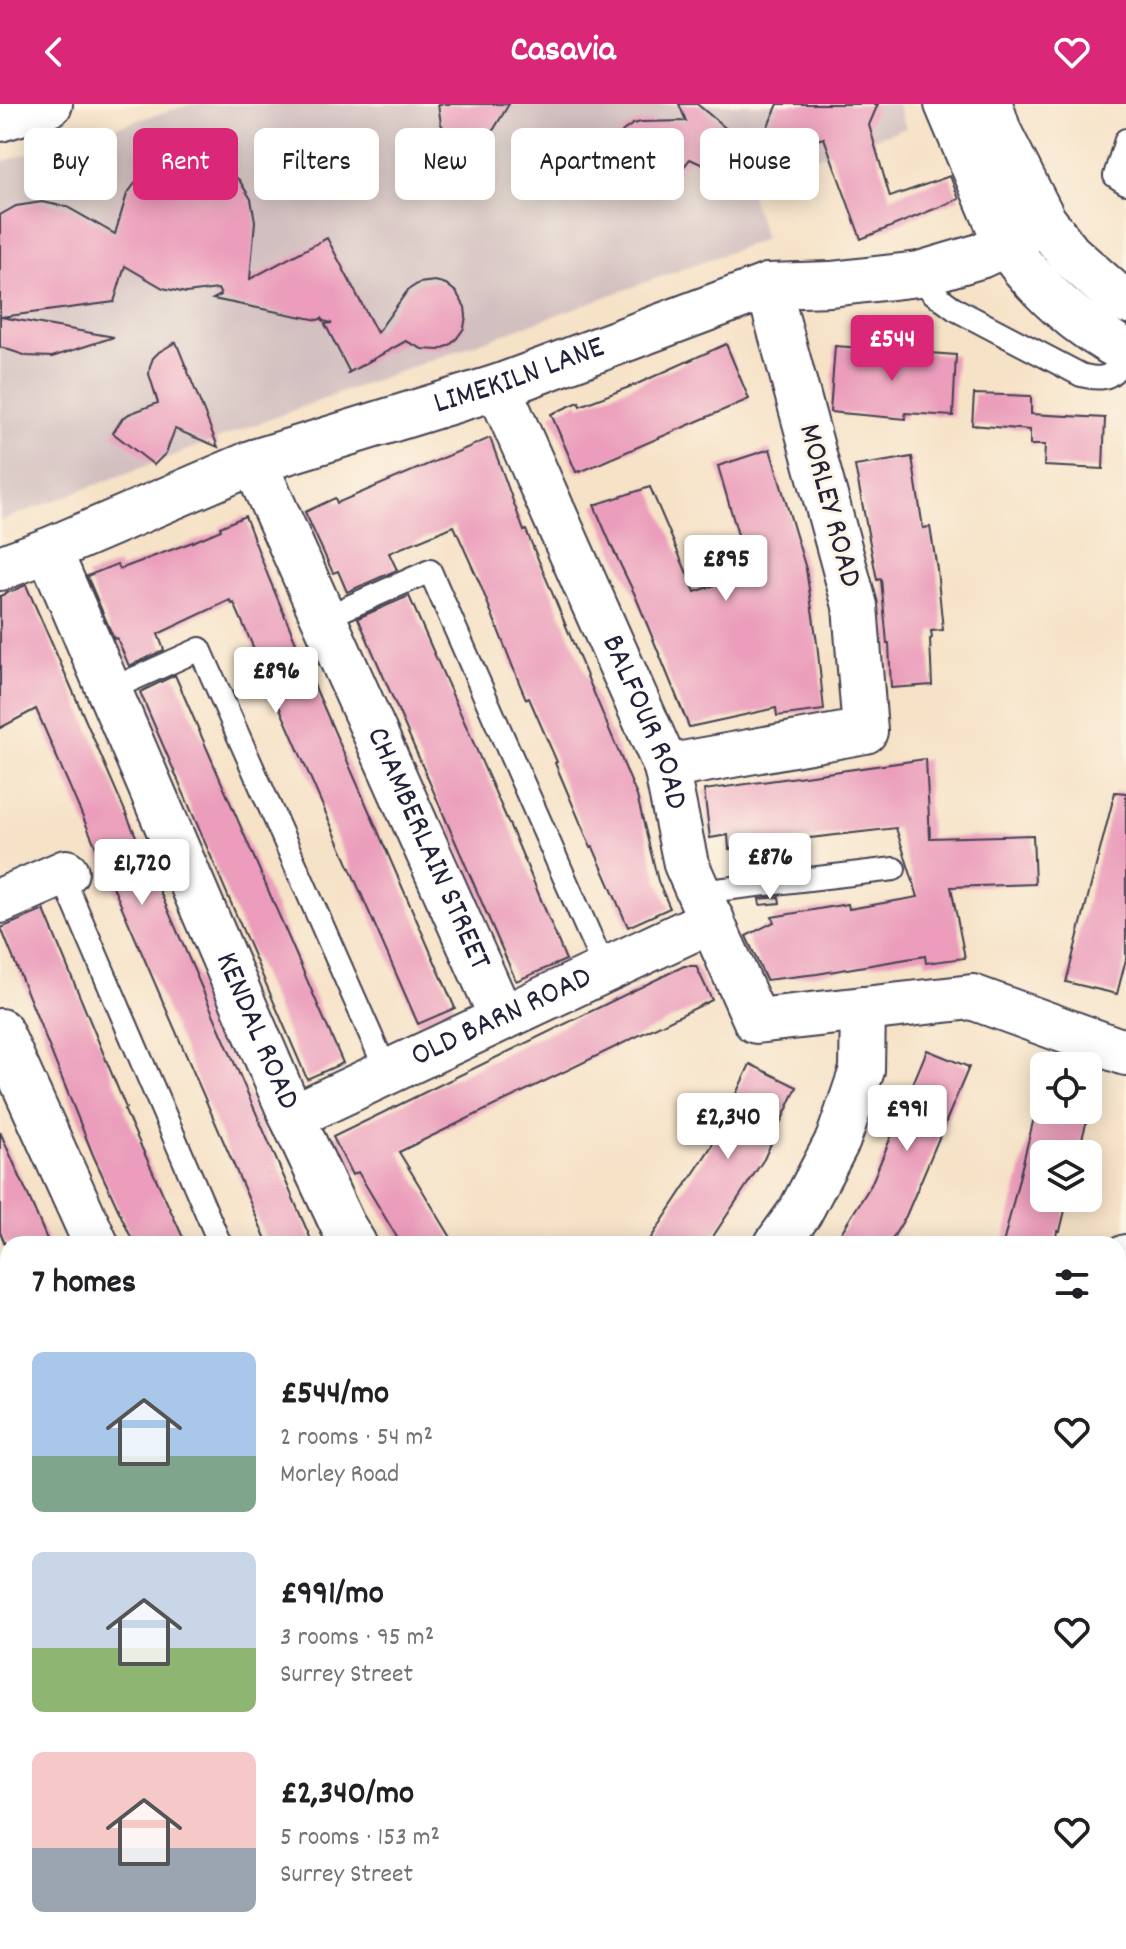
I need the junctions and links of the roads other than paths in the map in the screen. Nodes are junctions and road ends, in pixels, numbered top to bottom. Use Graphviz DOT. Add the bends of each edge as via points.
graph roads {
  1 [pos="50,104"];
  2 [pos="947,104"];
  3 [pos="990,104"];
  4 [pos="0,119"];
  5 [pos="1126,140"];
  6 [pos="1126,183"];
  7 [pos="1044,221"];
  8 [pos="1006,244"];
  9 [pos="919,274"];
  10 [pos="768,286"];
  11 [pos="1126,301"];
  12 [pos="1126,354"];
  13 [pos="498,387"];
  14 [pos="254,462"];
  15 [pos="49,550"];
  16 [pos="0,568"];
  17 [pos="324,618"];
  18 [pos="109,690"];
  19 [pos="666,767"];
  20 [pos="894,869"];
  21 [pos="63,873"];
  22 [pos="0,901"];
  23 [pos="705,906"];
  24 [pos="605,970"];
  25 [pos="863,1009"];
  26 [pos="502,1018"];
  27 [pos="0,1031"];
  28 [pos="1126,1053"];
  29 [pos="387,1072"];
  30 [pos="292,1117"];
  31 [pos="92,1236"];
  32 [pos="217,1236"];
  33 [pos="349,1236"];
  34 [pos="783,1236"];
  1 -- 4 [label="main road"];
  2 -- 8 [label="main road"];
  3 -- 7 [label="main road"];
  5 -- 6 [label="lane" via="1115,176"];
  7 -- 8 [label="main road, LIMEKILN LANE"];
  7 -- 11 [label="main road" via="1069,254"];
  8 -- 9 [label="main road, LIMEKILN LANE"];
  8 -- 12 [label="main road" via="1060,304"];
  9 -- 10 [label="main road, LIMEKILN LANE"];
  9 -- 12 [label="lane" via="955,309 1081,375 1114,373"];
  10 -- 13 [label="main road, LIMEKILN LANE"];
  10 -- 19 [label="main road, MORLEY ROAD" via="855,606 865,731"];
  13 -- 14 [label="main road, LIMEKILN LANE"];
  13 -- 19 [label="main road, BALFOUR ROAD"];
  14 -- 15 [label="main road, LIMEKILN LANE"];
  14 -- 17 [label="main road, CHAMBERLAIN STREET"];
  15 -- 16 [label="main road, LIMEKILN LANE"];
  15 -- 18 [label="main road, KENDAL ROAD"];
  17 -- 24 [label="lane" via="430,571"];
  17 -- 26 [label="main road, CHAMBERLAIN STREET"];
  18 -- 29 [label="lane" via="200,649"];
  18 -- 30 [label="main road, KENDAL ROAD"];
  19 -- 23 [label="main road, BALFOUR ROAD" via="686,864"];
  20 -- 23 [label="lane"];
  21 -- 22 [label="main road"];
  21 -- 32 [label="lane"];
  23 -- 24 [label="main road, OLD BARN ROAD"];
  23 -- 25 [label="main road, BALFOUR ROAD" via="756,1021"];
  24 -- 26 [label="main road, OLD BARN ROAD"];
  25 -- 28 [label="main road, BALFOUR ROAD" via="972,997"];
  25 -- 34 [label="main road" via="862,1070 838,1140"];
  26 -- 29 [label="main road, OLD BARN ROAD"];
  27 -- 31 [label="main road"];
  29 -- 30 [label="main road, OLD BARN ROAD"];
  30 -- 33 [label="main road, KENDAL ROAD"];
}
